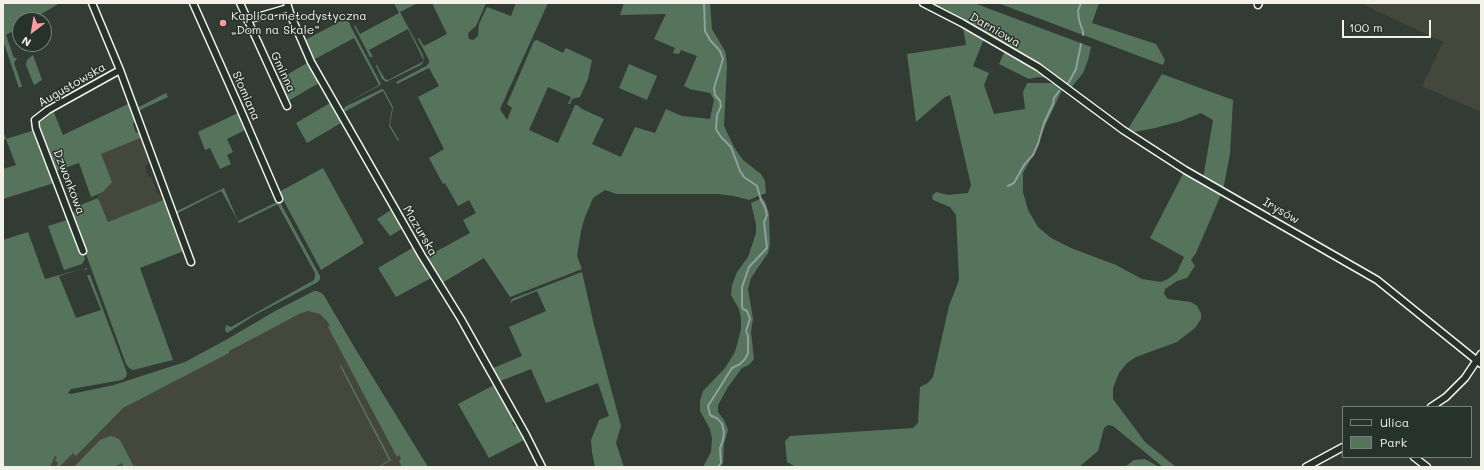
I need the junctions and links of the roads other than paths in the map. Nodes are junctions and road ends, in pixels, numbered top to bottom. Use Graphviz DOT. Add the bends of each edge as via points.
graph roads {
  1 [pos="92,3"];
  2 [pos="193,3"];
  3 [pos="240,3"];
  4 [pos="923,3"];
  5 [pos="288,5"];
  6 [pos="247,20"];
  7 [pos="120,70"];
  8 [pos="1068,91"];
  9 [pos="287,106"];
  10 [pos="35,120"];
  11 [pos="279,199"];
  12 [pos="83,251"];
  13 [pos="191,262"];
  14 [pos="1481,354"];
  15 [pos="1479,362"];
  16 [pos="1432,406"];
  17 [pos="1342,448"];
  18 [pos="1415,458"];
  19 [pos="542,467"];
  20 [pos="1306,467"];
  21 [pos="1427,467"];
  1 -- 7 [label="street"];
  2 -- 11 [label="street, Słomiana"];
  3 -- 6 [label="street, Gminna"];
  4 -- 8 [label="street, Darniowa" via="1038,67"];
  5 -- 6 [label="street"];
  5 -- 19 [label="street, Mazurska" via="311,62 461,320"];
  6 -- 9 [label="street, Gminna"];
  7 -- 10 [label="street, Augustowska" via="48,110"];
  7 -- 13 [label="street"];
  8 -- 15 [label="street, Irysów" via="1185,170 1377,280"];
  10 -- 12 [label="street, Dzwonkowa"];
  14 -- 15 [label="street"];
  15 -- 16 [label="street" via="1446,397"];
  17 -- 20 [label="street"];
  18 -- 21 [label="street"];
}
